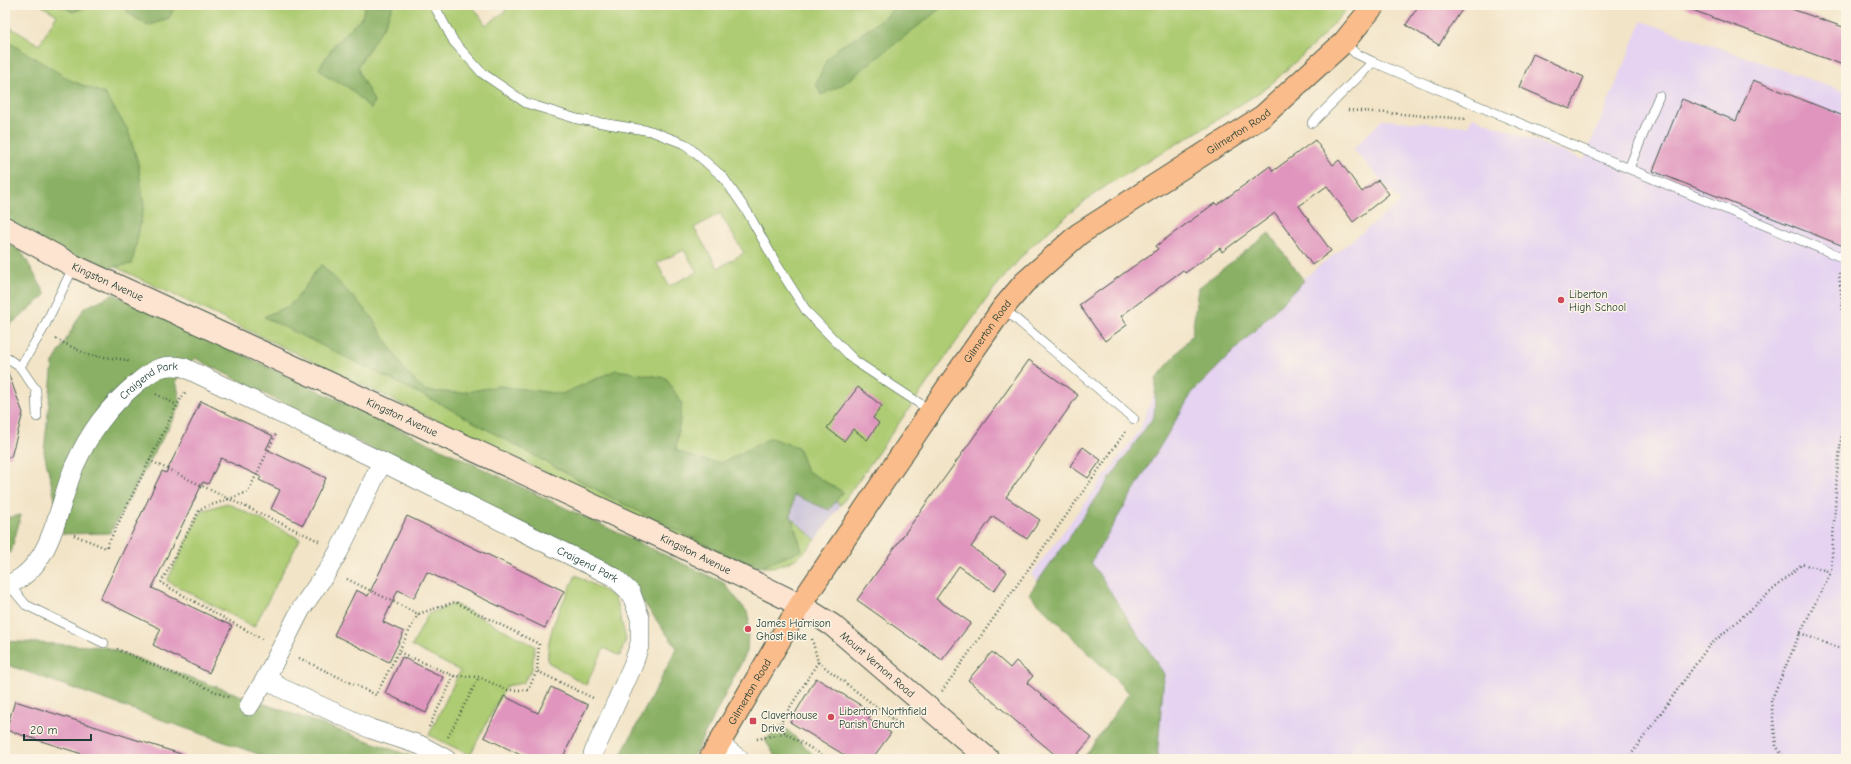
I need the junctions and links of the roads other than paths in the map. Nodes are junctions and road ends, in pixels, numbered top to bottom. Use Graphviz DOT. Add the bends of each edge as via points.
graph roads {
  1 [pos="434,5"];
  2 [pos="1374,5"];
  3 [pos="1344,42"];
  4 [pos="1373,62"];
  5 [pos="1659,96"];
  6 [pos="1312,123"];
  7 [pos="1629,168"];
  8 [pos="5,228"];
  9 [pos="1842,257"];
  10 [pos="74,266"];
  11 [pos="1003,308"];
  12 [pos="5,357"];
  13 [pos="20,367"];
  14 [pos="931,411"];
  15 [pos="37,417"];
  16 [pos="1134,419"];
  17 [pos="382,462"];
  18 [pos="7,585"];
  19 [pos="800,605"];
  20 [pos="104,643"];
  21 [pos="266,678"];
  22 [pos="249,706"];
  23 [pos="714,751"];
  24 [pos="442,757"];
  25 [pos="593,759"];
  26 [pos="739,759"];
  27 [pos="988,759"];
  1 -- 14 [label="lane" via="454,42 482,73 526,103 576,119 651,131 685,144 723,177 748,213 806,312 855,361"];
  2 -- 3 [label="main road, Gilmerton Road"];
  3 -- 4 [label="lane" via="1355,53"];
  3 -- 11 [label="main road, Gilmerton Road" via="1263,116 1079,234 1024,283"];
  4 -- 6 [label="lane"];
  4 -- 7 [label="lane"];
  5 -- 7 [label="lane"];
  7 -- 9 [label="lane"];
  8 -- 10 [label="street, Kingston Avenue"];
  10 -- 13 [label="lane" via="42,331"];
  10 -- 19 [label="street, Kingston Avenue" via="670,541"];
  11 -- 14 [label="main road, Gilmerton Road"];
  11 -- 16 [label="lane"];
  12 -- 13 [label="lane"];
  13 -- 15 [label="lane" via="36,390"];
  14 -- 19 [label="main road, Gilmerton Road"];
  17 -- 18 [label="street, Craigend Park" via="183,367 170,364 156,369 118,399 97,425 74,468 55,527 41,555 29,572"];
  17 -- 21 [label="street" via="339,550 301,608"];
  17 -- 25 [label="street, Craigend Park" via="614,577 631,593 640,618 640,642 633,666"];
  18 -- 20 [label="lane" via="26,605"];
  19 -- 23 [label="main road, Gilmerton Road"];
  19 -- 27 [label="street, Mount Vernon Road" via="832,625"];
  21 -- 22 [label="street"];
  21 -- 24 [label="street" via="281,688 371,729 420,745"];
  23 -- 26 [label="street"];
}
